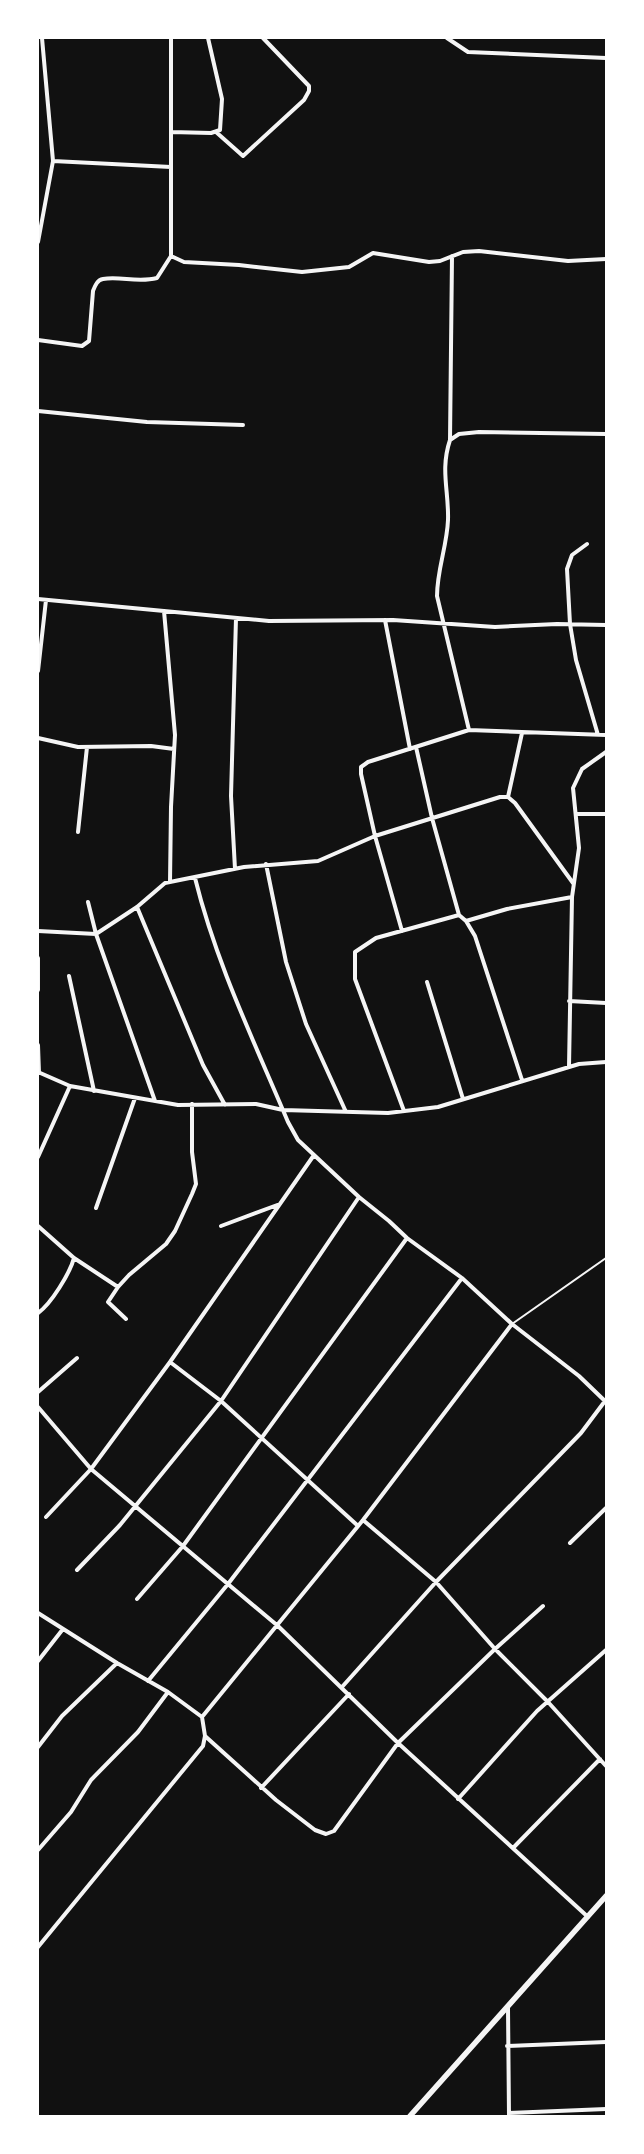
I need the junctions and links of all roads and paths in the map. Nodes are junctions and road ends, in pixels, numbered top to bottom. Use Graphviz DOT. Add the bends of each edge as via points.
graph roads {
  1 [pos="42,38"];
  2 [pos="171,38"];
  3 [pos="208,38"];
  4 [pos="262,38"];
  5 [pos="447,38"];
  6 [pos="606,58"];
  7 [pos="38,71"];
  8 [pos="44,74"];
  9 [pos="171,132"];
  10 [pos="216,132"];
  11 [pos="53,161"];
  12 [pos="171,168"];
  13 [pos="38,242"];
  14 [pos="171,256"];
  15 [pos="452,256"];
  16 [pos="606,259"];
  17 [pos="38,340"];
  18 [pos="38,411"];
  19 [pos="243,425"];
  20 [pos="606,434"];
  21 [pos="450,440"];
  22 [pos="587,544"];
  23 [pos="38,599"];
  24 [pos="46,600"];
  25 [pos="164,611"];
  26 [pos="236,618"];
  27 [pos="385,620"];
  28 [pos="570,624"];
  29 [pos="606,624"];
  30 [pos="445,625"];
  31 [pos="38,671"];
  32 [pos="470,730"];
  33 [pos="522,733"];
  34 [pos="598,735"];
  35 [pos="606,735"];
  36 [pos="38,738"];
  37 [pos="87,747"];
  38 [pos="416,747"];
  39 [pos="174,749"];
  40 [pos="410,749"];
  41 [pos="606,752"];
  42 [pos="508,797"];
  43 [pos="577,814"];
  44 [pos="606,814"];
  45 [pos="432,818"];
  46 [pos="78,832"];
  47 [pos="375,836"];
  48 [pos="266,864"];
  49 [pos="235,869"];
  50 [pos="195,878"];
  51 [pos="170,882"];
  52 [pos="574,883"];
  53 [pos="572,897"];
  54 [pos="88,902"];
  55 [pos="137,907"];
  56 [pos="459,915"];
  57 [pos="466,922"];
  58 [pos="38,931"];
  59 [pos="402,931"];
  60 [pos="96,934"];
  61 [pos="38,958"];
  62 [pos="69,976"];
  63 [pos="426,982"];
  64 [pos="38,990"];
  65 [pos="569,1001"];
  66 [pos="606,1003"];
  67 [pos="38,1045"];
  68 [pos="606,1062"];
  69 [pos="569,1067"];
  70 [pos="38,1073"];
  71 [pos="522,1080"];
  72 [pos="70,1086"];
  73 [pos="94,1091"];
  74 [pos="135,1098"];
  75 [pos="463,1099"];
  76 [pos="155,1101"];
  77 [pos="192,1104"];
  78 [pos="225,1105"];
  79 [pos="282,1110"];
  80 [pos="404,1111"];
  81 [pos="346,1112"];
  82 [pos="314,1155"];
  83 [pos="38,1156"];
  84 [pos="359,1197"];
  85 [pos="280,1204"];
  86 [pos="96,1208"];
  87 [pos="38,1226"];
  88 [pos="220,1226"];
  89 [pos="407,1238"];
  90 [pos="74,1258"];
  91 [pos="606,1258"];
  92 [pos="462,1278"];
  93 [pos="118,1287"];
  94 [pos="38,1313"];
  95 [pos="126,1320"];
  96 [pos="512,1324"];
  97 [pos="77,1358"];
  98 [pos="170,1362"];
  99 [pos="38,1392"];
  100 [pos="221,1401"];
  101 [pos="606,1402"];
  102 [pos="38,1407"];
  103 [pos="261,1437"];
  104 [pos="91,1469"];
  105 [pos="307,1479"];
  106 [pos="136,1505"];
  107 [pos="606,1508"];
  108 [pos="46,1517"];
  109 [pos="363,1520"];
  110 [pos="357,1525"];
  111 [pos="570,1543"];
  112 [pos="183,1546"];
  113 [pos="77,1570"];
  114 [pos="436,1582"];
  115 [pos="228,1584"];
  116 [pos="137,1599"];
  117 [pos="543,1606"];
  118 [pos="38,1613"];
  119 [pos="278,1626"];
  120 [pos="63,1629"];
  121 [pos="495,1649"];
  122 [pos="606,1650"];
  123 [pos="38,1661"];
  124 [pos="117,1663"];
  125 [pos="148,1681"];
  126 [pos="342,1687"];
  127 [pos="168,1692"];
  128 [pos="349,1694"];
  129 [pos="548,1702"];
  130 [pos="202,1717"];
  131 [pos="205,1736"];
  132 [pos="398,1743"];
  133 [pos="38,1747"];
  134 [pos="600,1759"];
  135 [pos="606,1766"];
  136 [pos="261,1788"];
  137 [pos="458,1798"];
  138 [pos="513,1848"];
  139 [pos="38,1850"];
  140 [pos="606,1896"];
  141 [pos="588,1916"];
  142 [pos="38,1945"];
  143 [pos="508,2008"];
  144 [pos="606,2042"];
  145 [pos="507,2046"];
  146 [pos="606,2109"];
  147 [pos="509,2115"];
  148 [pos="410,2116"];
  1 -- 8 [label="street"];
  2 -- 9 [label="street"];
  3 -- 10 [label="street" via="222,98 220,130"];
  4 -- 10 [label="street" via="309,86 309,91 304,100 244,156"];
  5 -- 6 [label="street" via="468,52"];
  7 -- 8 [label="street"];
  8 -- 11 [label="street"];
  9 -- 10 [label="street"];
  9 -- 12 [label="street"];
  11 -- 12 [label="street"];
  11 -- 13 [label="street"];
  12 -- 14 [label="street"];
  14 -- 15 [label="street" via="184,262 302,272 350,267 374,253 429,262"];
  14 -- 17 [label="street" via="157,278 146,281 102,279 95,284 89,341 82,346"];
  15 -- 16 [label="street" via="479,251 568,261"];
  15 -- 21 [label="street"];
  18 -- 19 [label="street" via="147,422"];
  20 -- 21 [label="street" via="479,432 459,434"];
  21 -- 30 [label="street" via="444,478 448,519 436,596"];
  22 -- 28 [label="street" via="572,555 566,569"];
  23 -- 24 [label="street"];
  24 -- 25 [label="street"];
  24 -- 31 [label="street"];
  25 -- 26 [label="street"];
  25 -- 39 [label="street"];
  26 -- 27 [label="street" via="268,621"];
  26 -- 49 [label="street" via="231,796"];
  27 -- 30 [label="street"];
  27 -- 40 [label="street"];
  28 -- 29 [label="street"];
  28 -- 30 [label="street"];
  28 -- 34 [label="street" via="576,660"];
  30 -- 32 [label="street"];
  32 -- 33 [label="street"];
  32 -- 38 [label="street"];
  33 -- 34 [label="street"];
  33 -- 42 [label="street"];
  34 -- 35 [label="street"];
  36 -- 37 [label="street"];
  37 -- 39 [label="street"];
  37 -- 46 [label="street"];
  38 -- 40 [label="street"];
  38 -- 45 [label="street"];
  39 -- 51 [label="street"];
  40 -- 47 [label="street" via="361,767"];
  41 -- 43 [label="street" via="582,769 573,788"];
  42 -- 45 [label="street"];
  42 -- 52 [label="street" via="516,803"];
  43 -- 44 [label="street"];
  43 -- 52 [label="street" via="579,848"];
  45 -- 47 [label="street"];
  45 -- 56 [label="street"];
  47 -- 48 [label="street" via="318,861"];
  47 -- 59 [label="street"];
  48 -- 49 [label="street"];
  48 -- 81 [label="street" via="286,962 306,1024"];
  49 -- 50 [label="street"];
  50 -- 51 [label="street"];
  50 -- 79 [label="street" via="221,966"];
  51 -- 55 [label="street"];
  52 -- 53 [label="street"];
  53 -- 57 [label="street" via="507,909"];
  53 -- 65 [label="street"];
  54 -- 60 [label="street"];
  55 -- 60 [label="street"];
  55 -- 78 [label="street" via="203,1065"];
  56 -- 57 [label="street"];
  56 -- 59 [label="street"];
  57 -- 71 [label="street" via="475,936"];
  58 -- 60 [label="street"];
  59 -- 80 [label="street" via="376,938 355,952 353,967 354,979"];
  60 -- 76 [label="street"];
  61 -- 64 [label="street"];
  62 -- 73 [label="street"];
  63 -- 75 [label="street"];
  65 -- 66 [label="street"];
  65 -- 69 [label="street"];
  67 -- 70 [label="street"];
  68 -- 69 [label="street"];
  69 -- 71 [label="street"];
  70 -- 72 [label="street"];
  71 -- 75 [label="street"];
  72 -- 73 [label="street"];
  72 -- 83 [label="street"];
  73 -- 74 [label="street"];
  74 -- 76 [label="street"];
  74 -- 86 [label="street"];
  75 -- 80 [label="street" via="438,1107"];
  76 -- 77 [label="street"];
  77 -- 78 [label="street"];
  77 -- 93 [label="street" via="196,1184 192,1194 166,1244"];
  78 -- 79 [label="street" via="256,1104"];
  79 -- 81 [label="street"];
  79 -- 82 [label="street" via="298,1140"];
  80 -- 81 [label="street"];
  82 -- 84 [label="street"];
  82 -- 85 [label="street"];
  84 -- 89 [label="street"];
  84 -- 100 [label="street"];
  85 -- 88 [label="street"];
  85 -- 98 [label="street"];
  87 -- 90 [label="street"];
  89 -- 92 [label="street"];
  89 -- 103 [label="street"];
  90 -- 93 [label="street"];
  90 -- 94 [label="street" via="44,1309"];
  91 -- 96 [label="lane"];
  92 -- 96 [label="street"];
  92 -- 105 [label="street"];
  93 -- 95 [label="street" via="108,1302"];
  96 -- 101 [label="street" via="579,1376"];
  96 -- 109 [label="street"];
  97 -- 99 [label="street"];
  98 -- 100 [label="street"];
  98 -- 104 [label="street"];
  100 -- 103 [label="street"];
  100 -- 106 [label="street"];
  101 -- 114 [label="street" via="581,1433"];
  102 -- 104 [label="street"];
  103 -- 105 [label="street"];
  103 -- 112 [label="street"];
  104 -- 106 [label="street"];
  104 -- 108 [label="street"];
  105 -- 110 [label="street"];
  105 -- 115 [label="street"];
  106 -- 112 [label="street"];
  106 -- 113 [label="street"];
  107 -- 111 [label="street"];
  109 -- 110 [label="street"];
  109 -- 114 [label="street"];
  110 -- 119 [label="street"];
  112 -- 115 [label="street"];
  112 -- 116 [label="street"];
  114 -- 121 [label="street"];
  114 -- 126 [label="street"];
  115 -- 119 [label="street"];
  115 -- 125 [label="street"];
  117 -- 121 [label="street"];
  118 -- 120 [label="street"];
  119 -- 126 [label="street"];
  119 -- 130 [label="street"];
  120 -- 123 [label="street"];
  120 -- 124 [label="street"];
  121 -- 129 [label="street"];
  121 -- 132 [label="street"];
  122 -- 129 [label="street"];
  124 -- 125 [label="street"];
  124 -- 133 [label="street" via="62,1716"];
  125 -- 127 [label="street"];
  126 -- 128 [label="street"];
  127 -- 130 [label="street"];
  127 -- 139 [label="street" via="138,1732 91,1780 71,1812"];
  128 -- 132 [label="street"];
  128 -- 136 [label="street"];
  129 -- 134 [label="street"];
  129 -- 137 [label="street"];
  130 -- 131 [label="street"];
  131 -- 136 [label="street"];
  131 -- 142 [label="street" via="202,1746"];
  132 -- 136 [label="street" via="334,1831 326,1834 314,1830"];
  132 -- 137 [label="street"];
  134 -- 135 [label="street"];
  134 -- 138 [label="street"];
  137 -- 138 [label="street"];
  138 -- 141 [label="street"];
  140 -- 141 [label="main road"];
  141 -- 143 [label="main road"];
  143 -- 145 [label="street"];
  143 -- 148 [label="main road"];
  144 -- 145 [label="street"];
  145 -- 147 [label="street"];
  146 -- 147 [label="street"];
}
